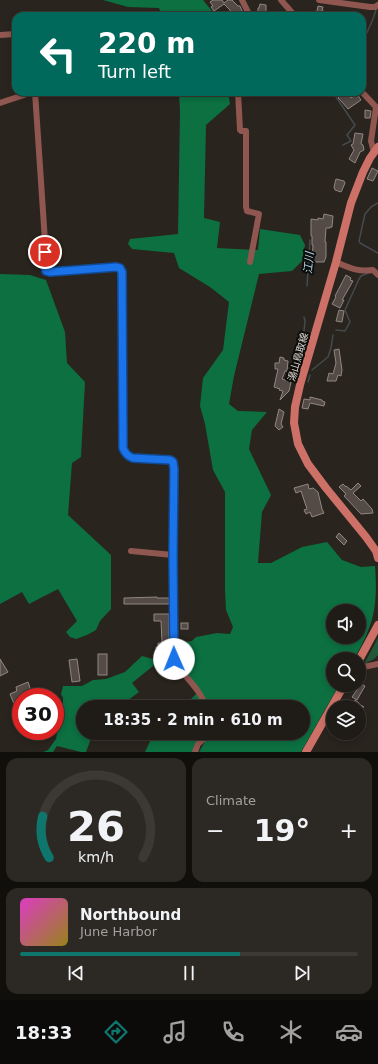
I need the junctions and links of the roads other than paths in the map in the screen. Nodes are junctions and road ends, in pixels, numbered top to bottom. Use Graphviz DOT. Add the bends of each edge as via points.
graph roads {
  1 [pos="242,0"];
  2 [pos="281,0"];
  3 [pos="319,0"];
  4 [pos="378,5"];
  5 [pos="248,12"];
  6 [pos="292,12"];
  7 [pos="12,34"];
  8 [pos="0,35"];
  9 [pos="22,96"];
  10 [pos="34,96"];
  11 [pos="238,96"];
  12 [pos="366,96"];
  13 [pos="0,103"];
  14 [pos="377,107"];
  15 [pos="376,150"];
  16 [pos="250,262"];
  17 [pos="336,262"];
  18 [pos="378,275"];
  19 [pos="131,551"];
  20 [pos="173,555"];
  21 [pos="378,558"];
  22 [pos="378,625"];
  23 [pos="363,652"];
  24 [pos="378,664"];
  25 [pos="366,667"];
  26 [pos="340,692"];
  27 [pos="204,700"];
  28 [pos="202,740"];
  29 [pos="195,752"];
  30 [pos="306,752"];
  1 -- 5 [label="street"];
  2 -- 6 [label="street"];
  3 -- 4 [label="street" via="370,7"];
  7 -- 8 [label="street"];
  9 -- 13 [label="street"];
  10 -- 20 [label="street" via="46,271 116,267 122,272 123,448 129,457 173,462"];
  11 -- 16 [label="street" via="240,130 246,131 246,207 247,211 258,214"];
  12 -- 14 [label="street"];
  14 -- 15 [label="street" via="371,141"];
  15 -- 17 [label="main road, 湯山鳥取線" via="362,172 355,191"];
  17 -- 18 [label="street" via="356,270 373,270"];
  17 -- 21 [label="main road, 湯山鳥取線" via="299,392 294,416 295,430 298,444 308,464 366,536"];
  19 -- 20 [label="street"];
  20 -- 27 [label="street" via="174,659"];
  22 -- 23 [label="main road"];
  24 -- 25 [label="street"];
  26 -- 30 [label="main road"];
  28 -- 29 [label="street"];
}
